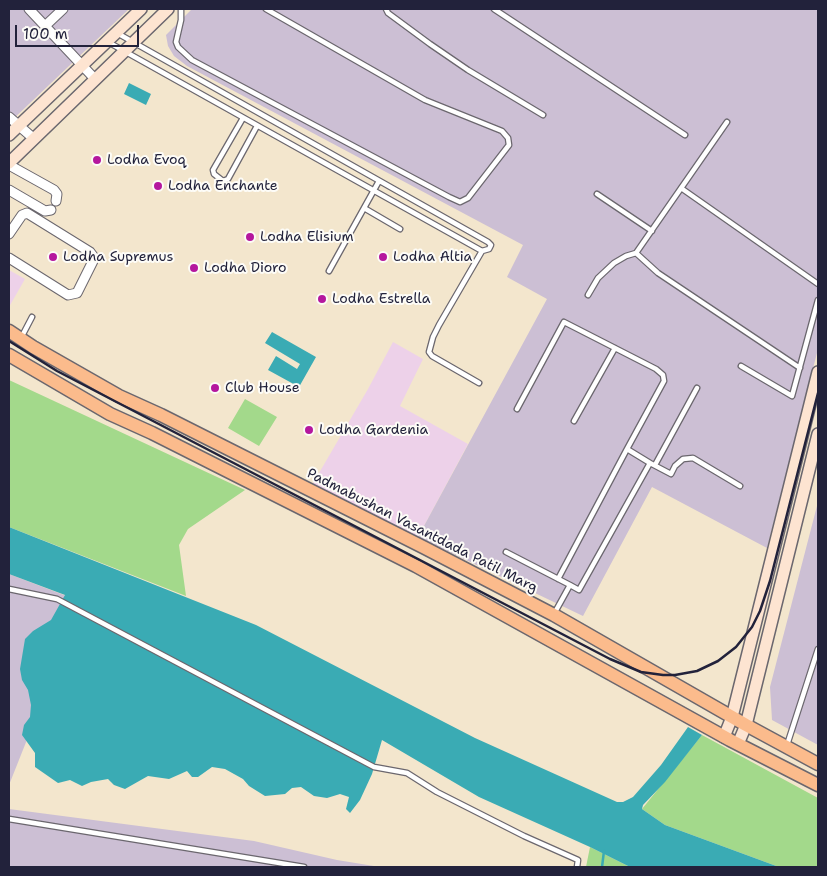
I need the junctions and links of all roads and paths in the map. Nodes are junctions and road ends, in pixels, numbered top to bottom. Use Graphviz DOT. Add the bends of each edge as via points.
graph roads {
  1 [pos="29,9"];
  2 [pos="63,9"];
  3 [pos="141,9"];
  4 [pos="168,9"];
  5 [pos="181,9"];
  6 [pos="266,9"];
  7 [pos="386,9"];
  8 [pos="494,9"];
  9 [pos="45,26"];
  10 [pos="116,33"];
  11 [pos="106,42"];
  12 [pos="134,43"];
  13 [pos="123,52"];
  14 [pos="82,65"];
  15 [pos="94,78"];
  16 [pos="259,113"];
  17 [pos="543,115"];
  18 [pos="9,117"];
  19 [pos="243,118"];
  20 [pos="726,122"];
  21 [pos="20,125"];
  22 [pos="255,125"];
  23 [pos="9,135"];
  24 [pos="685,135"];
  25 [pos="33,138"];
  26 [pos="9,164"];
  27 [pos="379,181"];
  28 [pos="681,188"];
  29 [pos="9,190"];
  30 [pos="374,191"];
  31 [pos="597,194"];
  32 [pos="56,201"];
  33 [pos="364,208"];
  34 [pos="51,210"];
  35 [pos="400,229"];
  36 [pos="652,231"];
  37 [pos="9,234"];
  38 [pos="482,251"];
  39 [pos="636,253"];
  40 [pos="9,258"];
  41 [pos="329,271"];
  42 [pos="818,284"];
  43 [pos="588,295"];
  44 [pos="818,300"];
  45 [pos="32,317"];
  46 [pos="9,331"];
  47 [pos="20,339"];
  48 [pos="615,348"];
  49 [pos="9,355"];
  50 [pos="741,366"];
  51 [pos="800,368"];
  52 [pos="818,372"];
  53 [pos="479,383"];
  54 [pos="697,388"];
  55 [pos="517,409"];
  56 [pos="574,421"];
  57 [pos="818,434"];
  58 [pos="627,449"];
  59 [pos="652,464"];
  60 [pos="740,486"];
  61 [pos="506,552"];
  62 [pos="470,572"];
  63 [pos="766,578"];
  64 [pos="558,579"];
  65 [pos="781,580"];
  66 [pos="490,582"];
  67 [pos="570,585"];
  68 [pos="9,590"];
  69 [pos="459,590"];
  70 [pos="480,601"];
  71 [pos="554,615"];
  72 [pos="818,649"];
  73 [pos="678,686"];
  74 [pos="667,705"];
  75 [pos="732,717"];
  76 [pos="746,725"];
  77 [pos="724,736"];
  78 [pos="738,744"];
  79 [pos="786,748"];
  80 [pos="818,764"];
  81 [pos="818,785"];
  82 [pos="9,820"];
  83 [pos="304,867"];
  84 [pos="577,867"];
  1 -- 9 [label="street"];
  2 -- 9 [label="street"];
  3 -- 10 [label="main road"];
  4 -- 12 [label="main road"];
  5 -- 6 [label="lane" via="176,42 192,60 460,202 468,198 509,145 502,131 425,100"];
  7 -- 17 [label="lane" via="468,70"];
  8 -- 24 [label="lane"];
  9 -- 14 [label="street"];
  10 -- 11 [label="main road"];
  10 -- 12 [label="lane"];
  11 -- 13 [label="lane"];
  11 -- 14 [label="main road"];
  12 -- 13 [label="main road"];
  12 -- 16 [label="lane"];
  13 -- 15 [label="main road"];
  13 -- 19 [label="lane"];
  14 -- 15 [label="street"];
  14 -- 21 [label="main road"];
  15 -- 25 [label="main road"];
  16 -- 22 [label="lane"];
  16 -- 27 [label="lane"];
  18 -- 21 [label="street"];
  19 -- 22 [label="lane"];
  19 -- 22 [label="lane" via="213,170 223,181 228,179"];
  20 -- 28 [label="lane"];
  21 -- 23 [label="main road"];
  21 -- 25 [label="street"];
  22 -- 30 [label="lane"];
  25 -- 26 [label="main road"];
  26 -- 32 [label="street" via="54,190"];
  27 -- 30 [label="lane"];
  27 -- 38 [label="lane" via="491,245 489,250"];
  28 -- 36 [label="lane"];
  28 -- 42 [label="lane"];
  29 -- 34 [label="street" via="46,211"];
  30 -- 33 [label="lane"];
  30 -- 38 [label="lane"];
  31 -- 36 [label="lane"];
  33 -- 35 [label="lane"];
  33 -- 41 [label="lane"];
  36 -- 39 [label="lane"];
  37 -- 40 [label="street" via="27,213 90,252 93,261 77,293 68,295"];
  38 -- 53 [label="lane" via="439,325 429,352"];
  39 -- 43 [label="lane" via="614,263 598,278"];
  39 -- 51 [label="lane" via="658,273"];
  44 -- 51 [label="lane"];
  45 -- 47 [label="lane"];
  46 -- 47 [label="main road, Padmabushan Vasantdada Patil Marg"];
  47 -- 62 [label="main road, Padmabushan Vasantdada Patil Marg" via="119,396"];
  48 -- 55 [label="lane" via="564,322"];
  48 -- 56 [label="lane"];
  48 -- 58 [label="lane" via="656,369 664,381"];
  49 -- 69 [label="main road" via="110,414 390,552"];
  50 -- 51 [label="lane" via="792,396"];
  52 -- 63 [label="main road"];
  54 -- 59 [label="lane"];
  57 -- 65 [label="main road"];
  58 -- 59 [label="lane"];
  58 -- 64 [label="lane"];
  59 -- 60 [label="lane" via="672,474 684,459 693,458"];
  59 -- 67 [label="lane" via="579,590"];
  61 -- 64 [label="lane"];
  62 -- 66 [label="main road, Padmabushan Vasantdada Patil Marg"];
  62 -- 69 [label="main road"];
  63 -- 65 [label="main road"];
  63 -- 75 [label="main road"];
  64 -- 67 [label="lane"];
  65 -- 76 [label="main road"];
  66 -- 70 [label="main road"];
  66 -- 71 [label="main road, Padmabushan Vasantdada Patil Marg"];
  67 -- 71 [label="lane"];
  68 -- 84 [label="lane" via="57,599 374,767 407,773 437,792 578,860"];
  69 -- 70 [label="main road"];
  70 -- 74 [label="main road"];
  71 -- 73 [label="main road, Padmabushan Vasantdada Patil Marg"];
  72 -- 79 [label="lane"];
  73 -- 74 [label="main road"];
  73 -- 75 [label="main road, Padmabushan Vasantdada Patil Marg"];
  74 -- 77 [label="main road"];
  75 -- 76 [label="main road, Padmabushan Vasantdada Patil Marg"];
  75 -- 77 [label="main road"];
  76 -- 78 [label="main road"];
  76 -- 79 [label="main road, Padmabushan Vasantdada Patil Marg"];
  77 -- 78 [label="main road"];
  78 -- 81 [label="main road"];
  79 -- 80 [label="main road, Padmabushan Vasantdada Patil Marg"];
  82 -- 83 [label="lane"];
}
